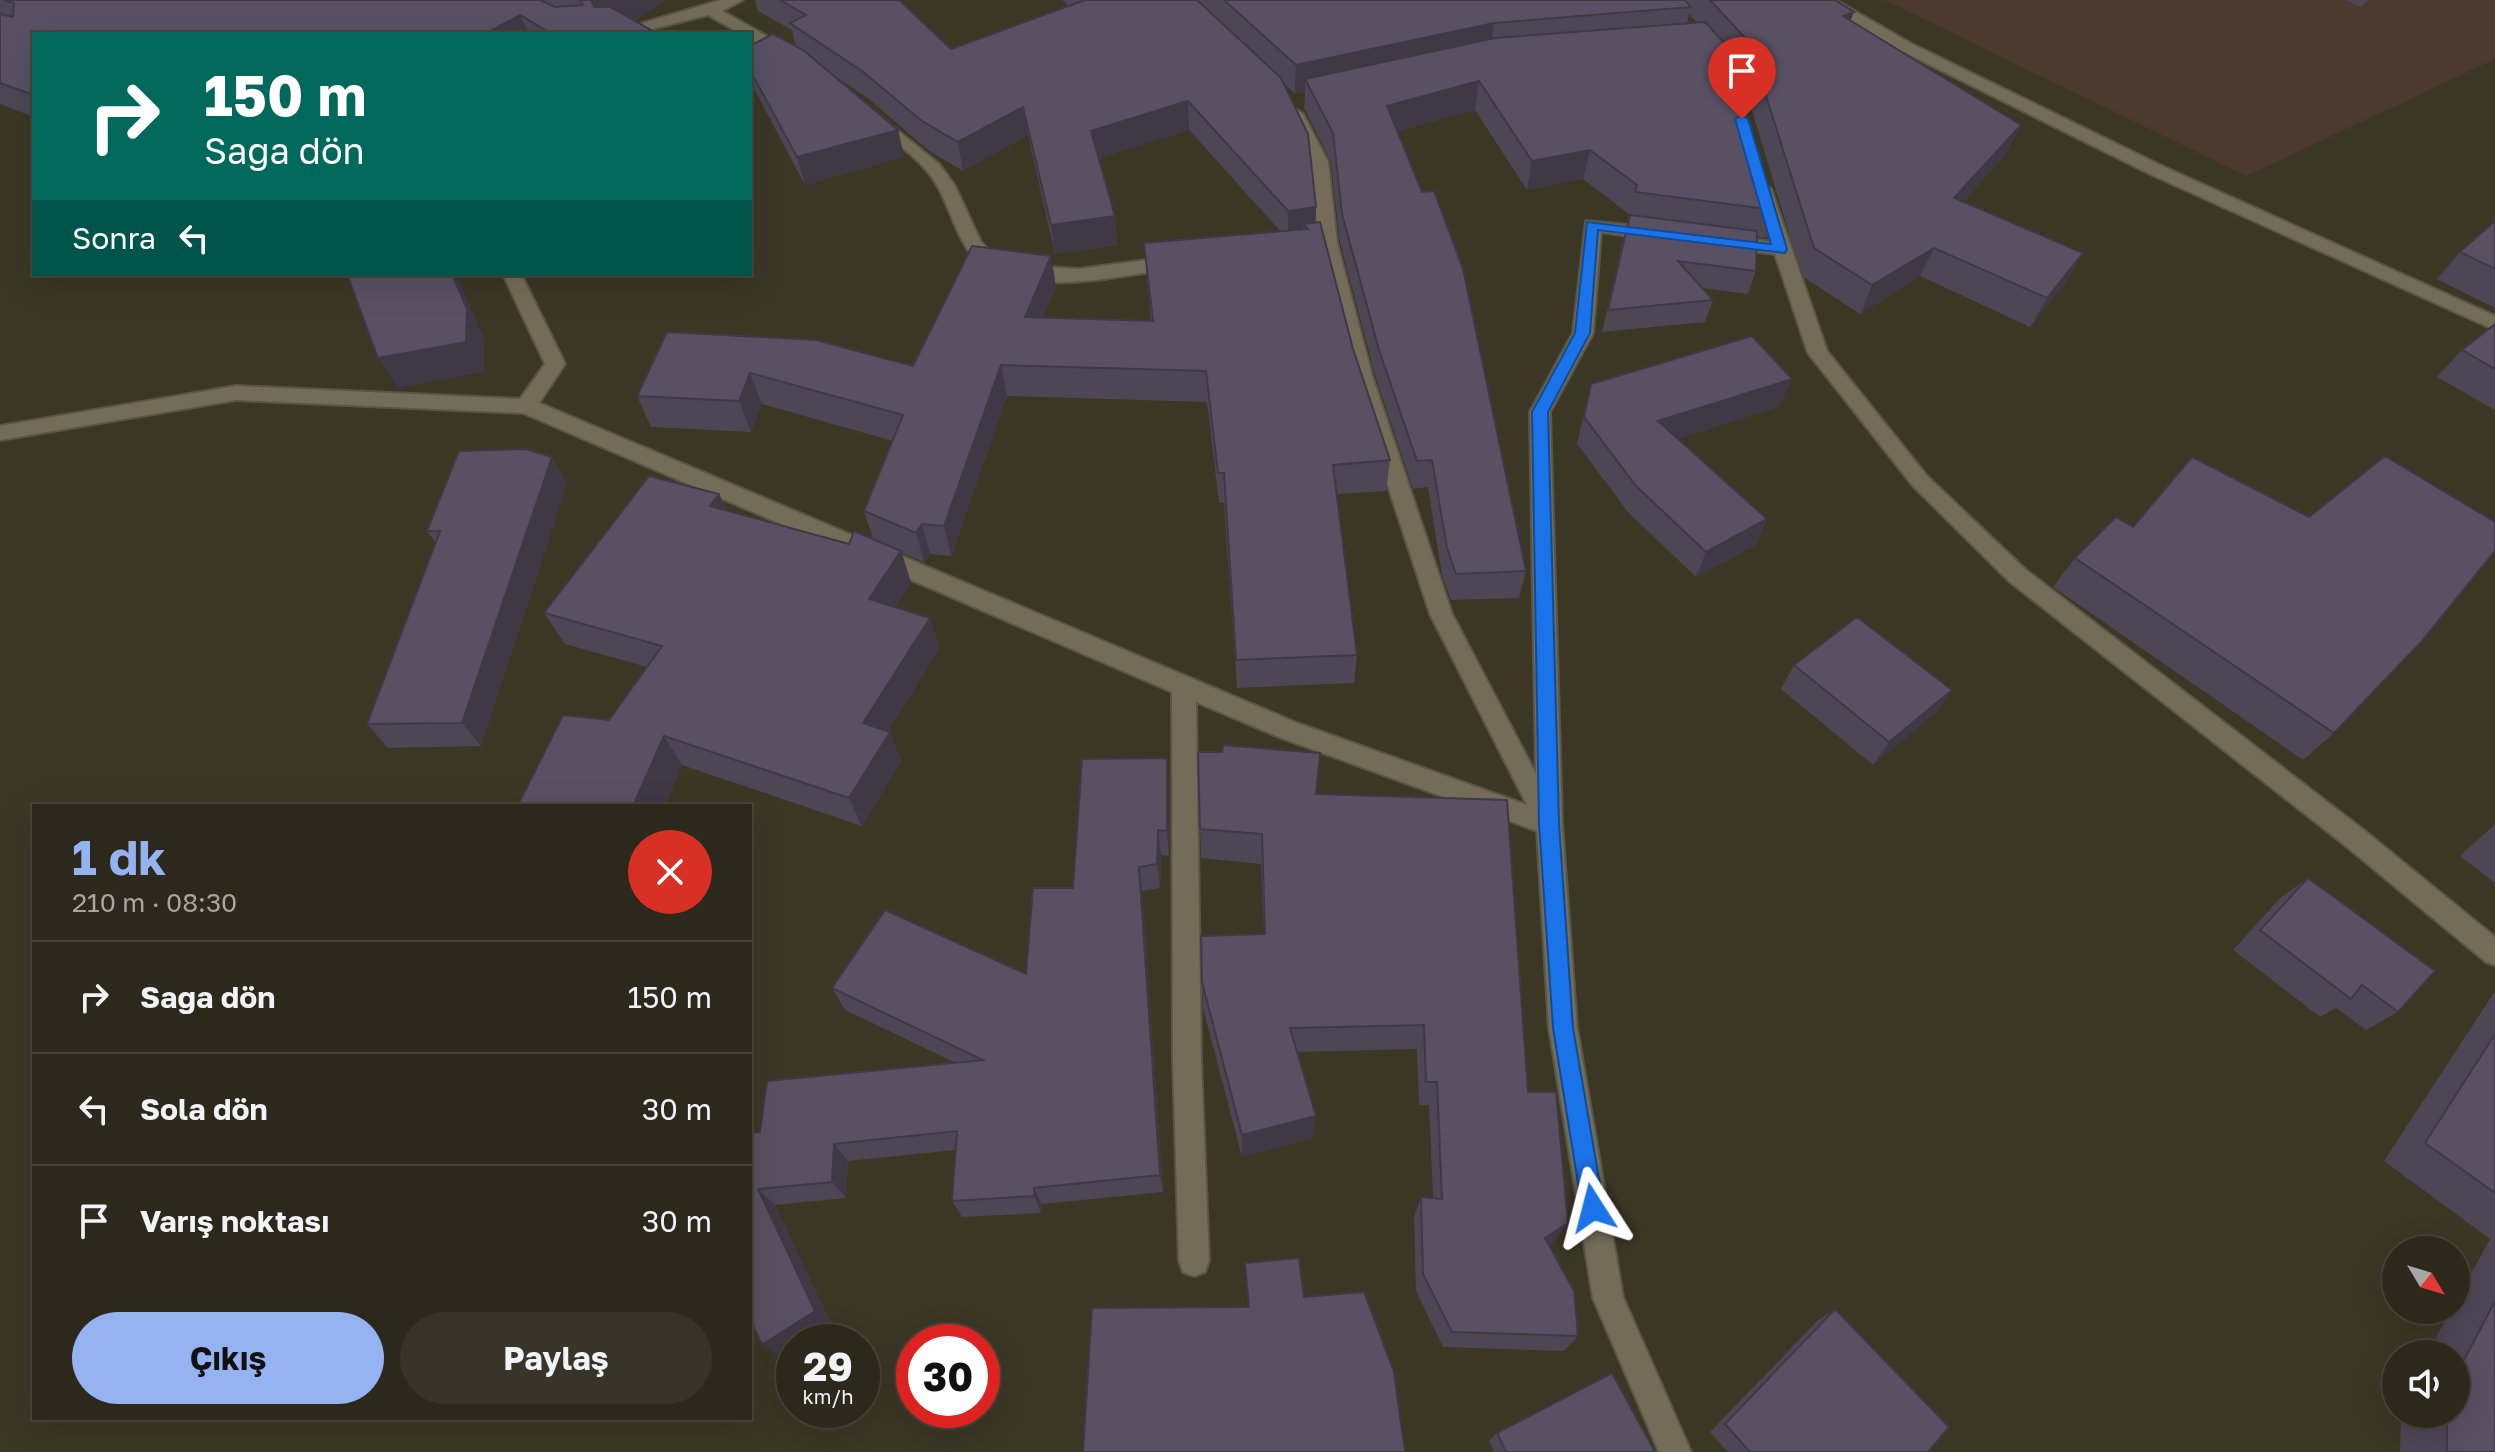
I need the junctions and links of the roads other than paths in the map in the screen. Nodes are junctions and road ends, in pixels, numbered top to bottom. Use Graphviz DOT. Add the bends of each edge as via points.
graph roads {
  1 [pos="735,0"];
  2 [pos="1824,0"];
  3 [pos="710,10"];
  4 [pos="622,32"];
  5 [pos="749,32"];
  6 [pos="752,34"];
  7 [pos="805,64"];
  8 [pos="1291,98"];
  9 [pos="866,111"];
  10 [pos="1757,173"];
  11 [pos="1780,249"];
  12 [pos="1189,260"];
  13 [pos="513,276"];
  14 [pos="2495,324"];
  15 [pos="526,406"];
  16 [pos="0,433"];
  17 [pos="1184,687"];
  18 [pos="1549,824"];
  19 [pos="2495,953"];
  20 [pos="1194,1261"];
  21 [pos="1675,1452"];
  1 -- 3 [label="street"];
  2 -- 14 [label="street" via="1906,47 2156,170"];
  3 -- 4 [label="street"];
  3 -- 5 [label="street"];
  6 -- 7 [label="street"];
  8 -- 18 [label="street" via="1319,162 1320,244 1441,614"];
  9 -- 12 [label="street" via="939,175 989,261 1011,270 1066,275"];
  10 -- 11 [label="street"];
  11 -- 18 [label="street" via="1592,225 1583,333 1540,412"];
  11 -- 19 [label="street" via="1818,353 1920,481 2018,576"];
  13 -- 15 [label="street" via="555,364"];
  15 -- 16 [label="street" via="236,393"];
  15 -- 17 [label="street"];
  17 -- 18 [label="street"];
  17 -- 20 [label="street"];
  18 -- 21 [label="street" via="1563,1028 1608,1298"];
}
